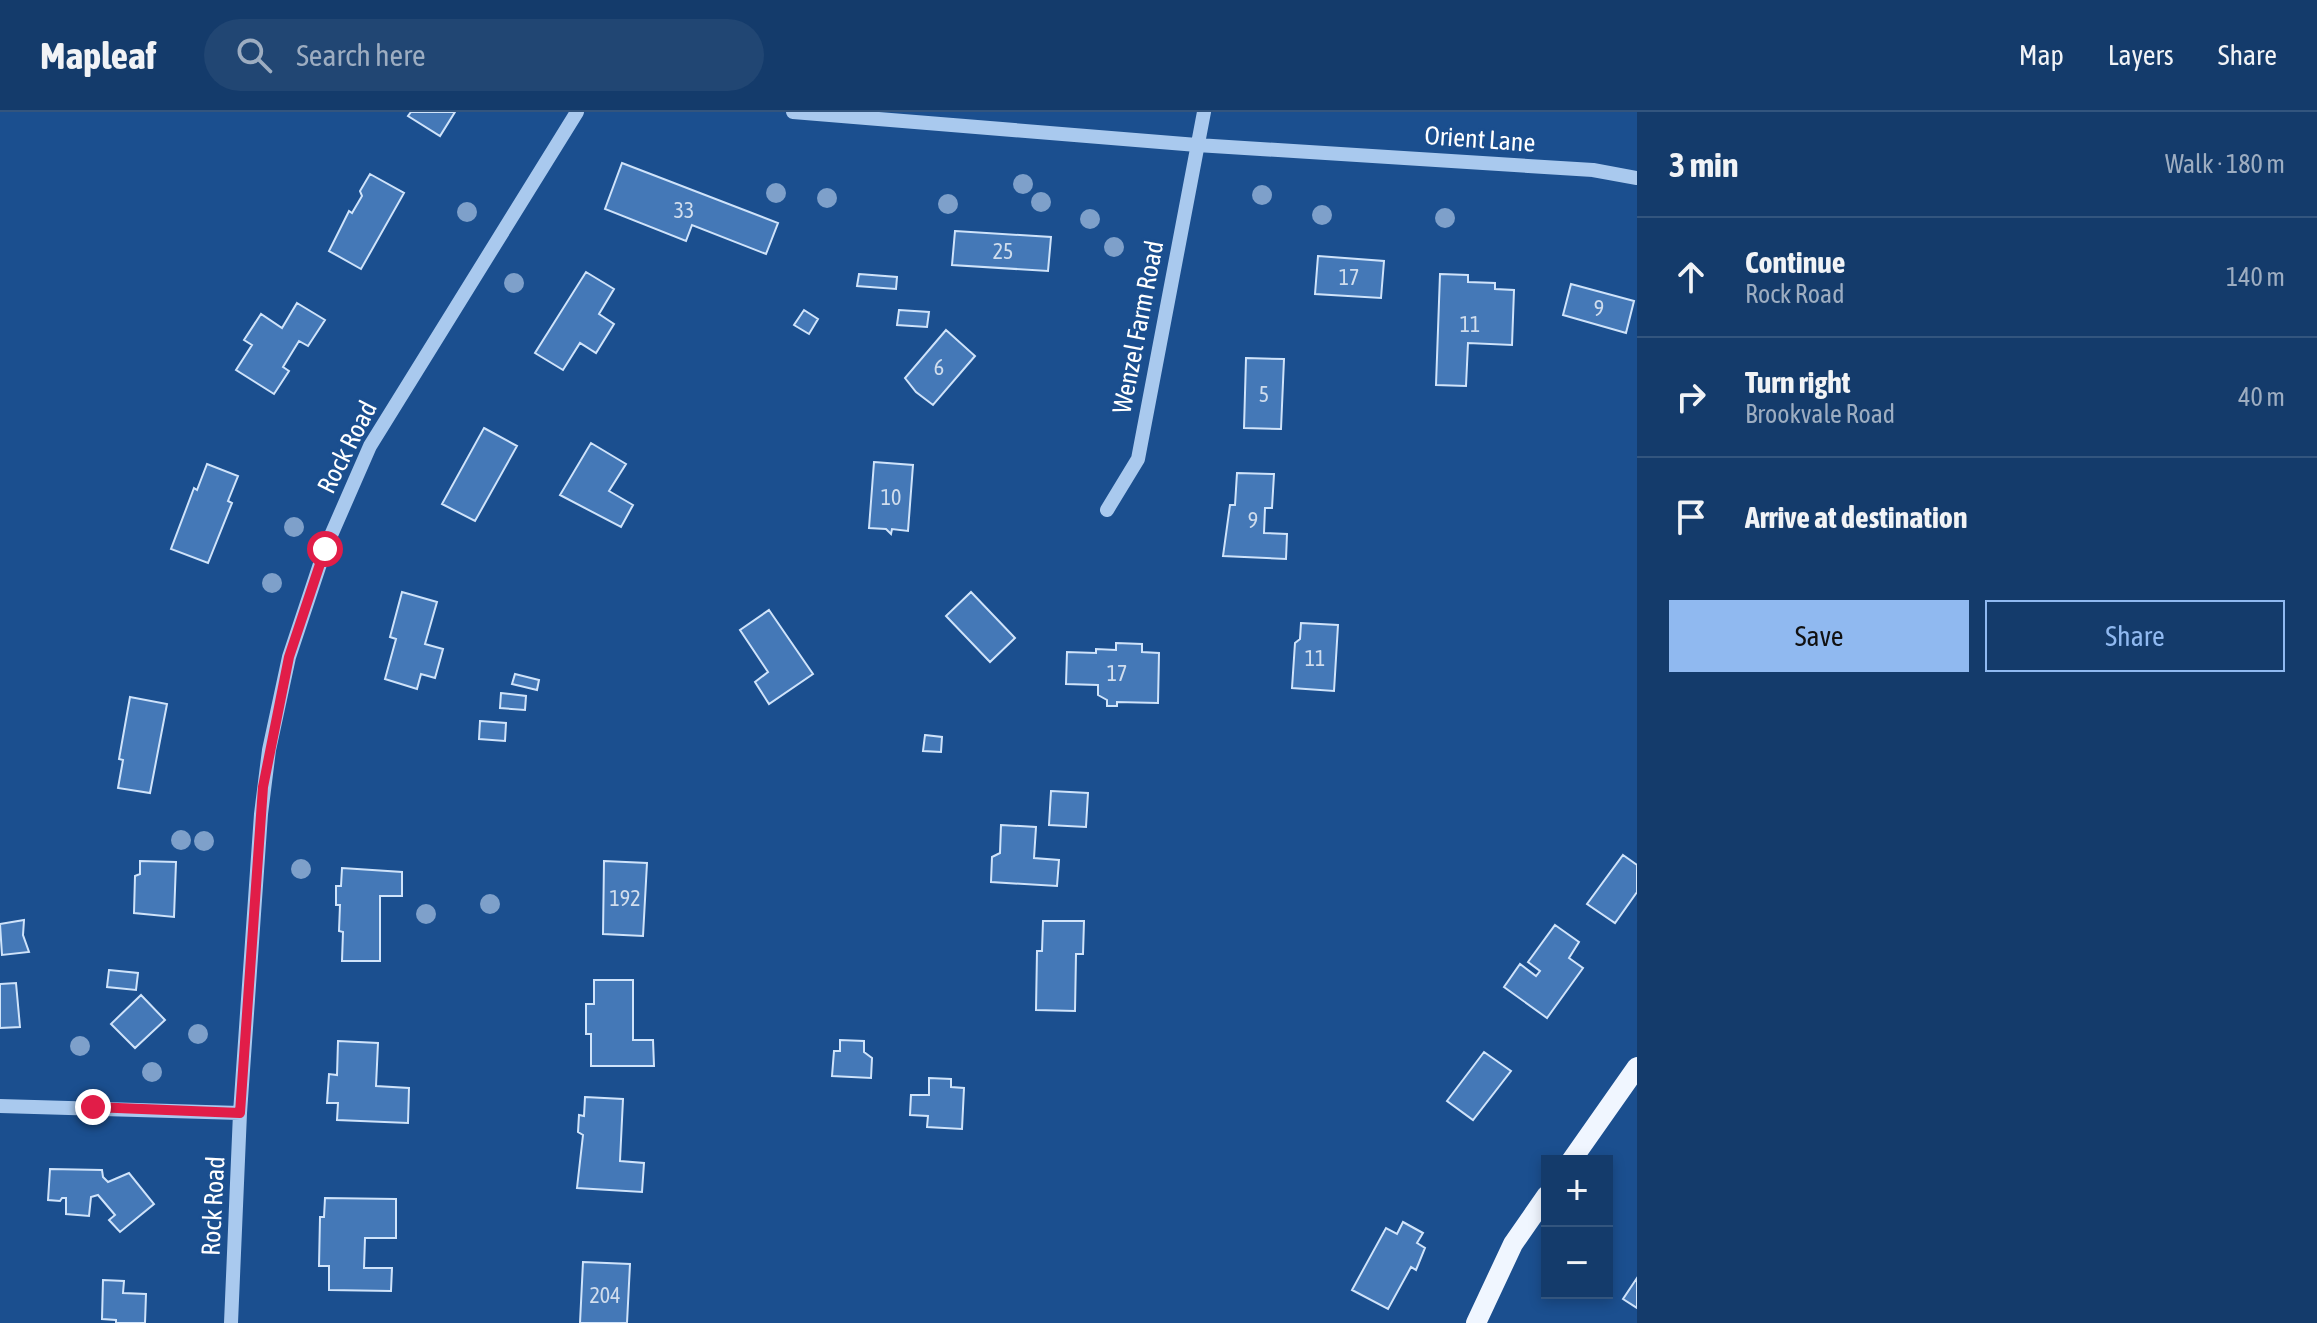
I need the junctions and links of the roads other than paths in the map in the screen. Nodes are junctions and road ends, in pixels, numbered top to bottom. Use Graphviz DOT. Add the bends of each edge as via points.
graph roads {
  1 [pos="577,112"];
  2 [pos="793,112"];
  3 [pos="1204,112"];
  4 [pos="1197,145"];
  5 [pos="1637,178"];
  6 [pos="1107,510"];
  7 [pos="1637,1067"];
  8 [pos="0,1106"];
  9 [pos="240,1113"];
  10 [pos="1575,1155"];
  11 [pos="1541,1204"];
  12 [pos="231,1323"];
  13 [pos="1476,1323"];
  1 -- 9 [label="street, Rock Road" via="370,446 325,549 289,657 263,787"];
  2 -- 4 [label="street, Orient Lane"];
  3 -- 4 [label="street, Wenzel Farm Road"];
  4 -- 5 [label="street, Orient Lane" via="1593,170"];
  4 -- 6 [label="street, Wenzel Farm Road" via="1138,459"];
  7 -- 10 [label="main road"];
  8 -- 9 [label="street"];
  9 -- 12 [label="street, Rock Road"];
  11 -- 13 [label="main road" via="1513,1244"];
}
